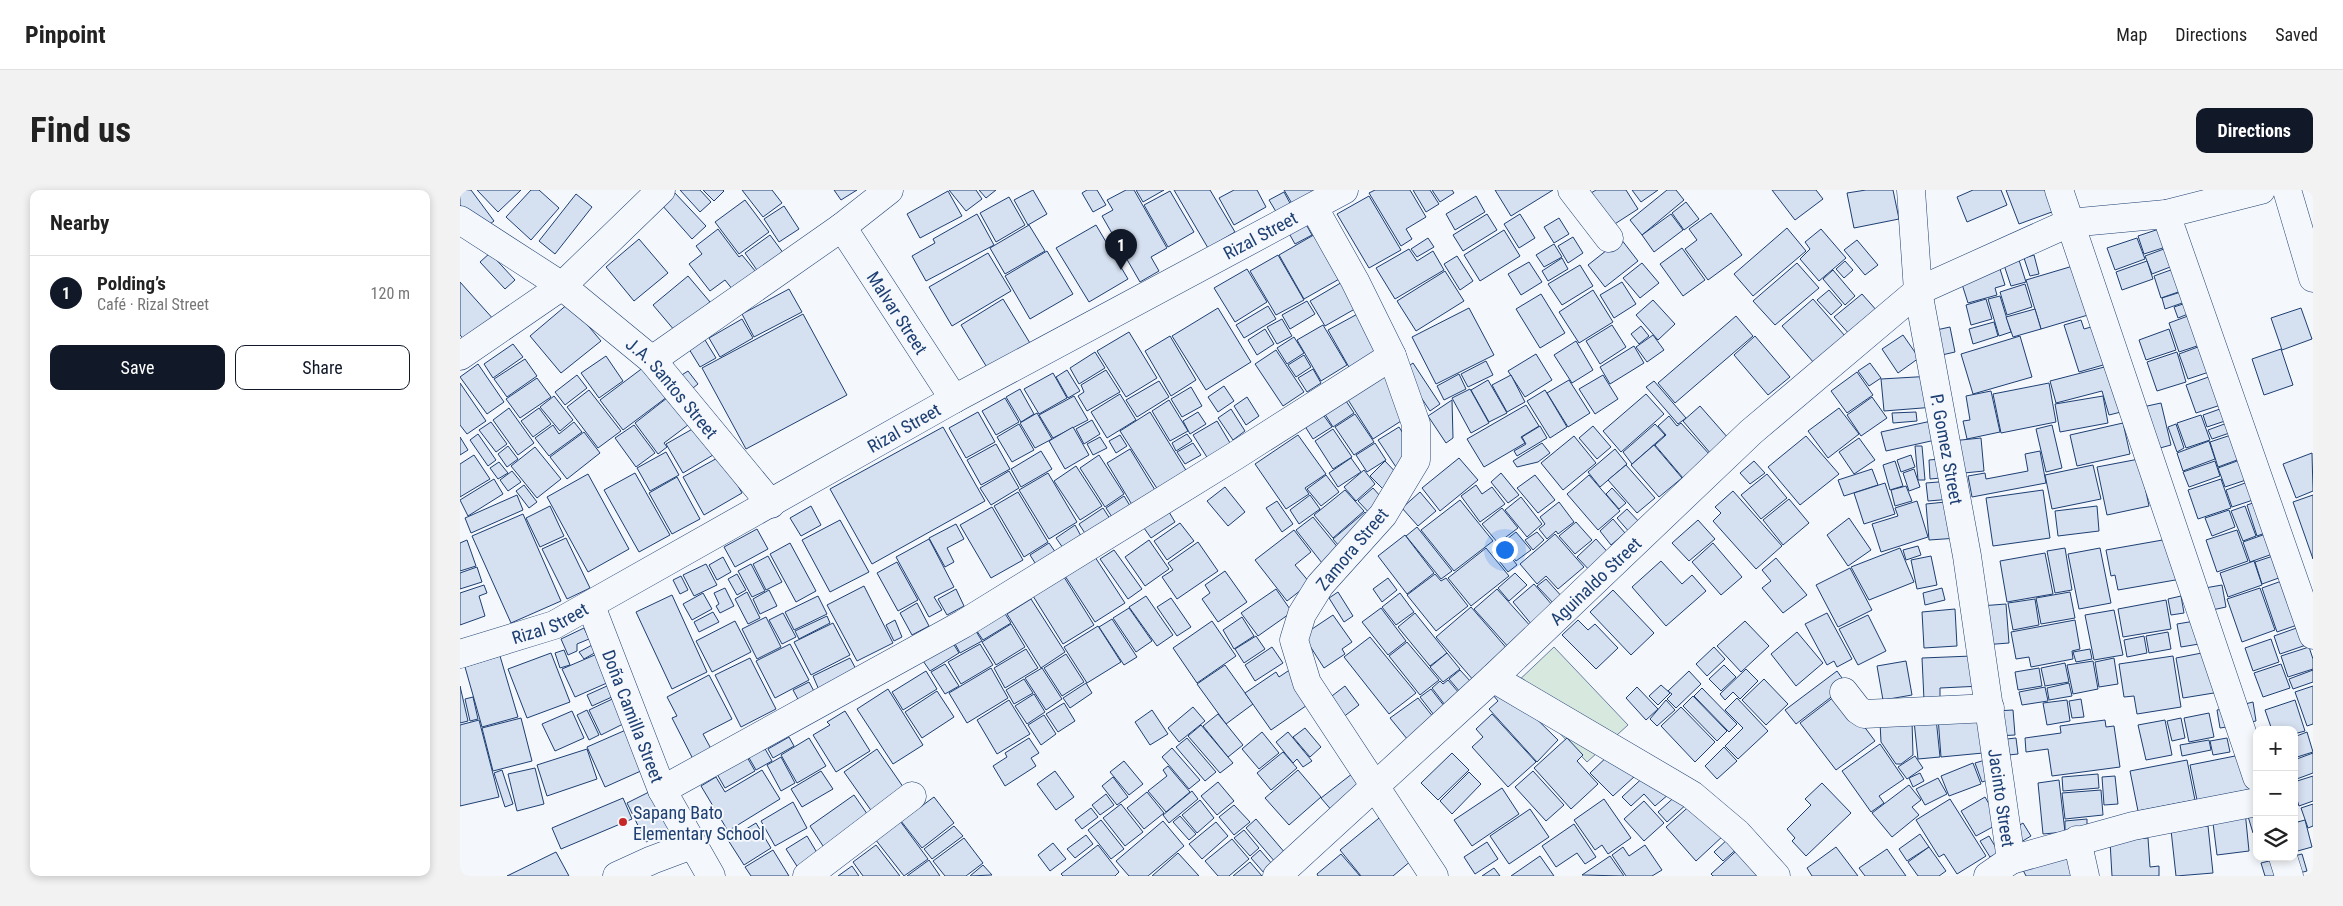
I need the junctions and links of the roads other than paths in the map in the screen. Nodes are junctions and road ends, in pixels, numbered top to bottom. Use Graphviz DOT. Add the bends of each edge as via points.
graph roads {
  1 [pos="661,190"];
  2 [pos="889,190"];
  3 [pos="1572,190"];
  4 [pos="1911,190"];
  5 [pos="2059,190"];
  6 [pos="2261,190"];
  7 [pos="2287,190"];
  8 [pos="1330,196"];
  9 [pos="2166,214"];
  10 [pos="460,220"];
  11 [pos="2069,223"];
  12 [pos="842,227"];
  13 [pos="1609,238"];
  14 [pos="2313,278"];
  15 [pos="562,286"];
  16 [pos="1918,291"];
  17 [pos="460,356"];
  18 [pos="1392,356"];
  19 [pos="652,360"];
  20 [pos="954,400"];
  21 [pos="771,504"];
  22 [pos="591,606"];
  23 [pos="2313,635"];
  24 [pos="460,654"];
  25 [pos="1493,678"];
  26 [pos="1844,692"];
  27 [pos="1990,708"];
  28 [pos="2255,771"];
  29 [pos="1375,788"];
  30 [pos="662,790"];
  31 [pos="912,796"];
  32 [pos="2253,803"];
  33 [pos="2077,840"];
  34 [pos="692,845"];
  35 [pos="2010,860"];
  36 [pos="2284,861"];
  37 [pos="617,876"];
  38 [pos="711,876"];
  39 [pos="807,876"];
  40 [pos="1277,876"];
  41 [pos="1434,876"];
  42 [pos="1776,876"];
  43 [pos="1988,876"];
  44 [pos="2085,876"];
  45 [pos="2289,876"];
  1 -- 15 [label="street"];
  2 -- 12 [label="street"];
  3 -- 13 [label="street"];
  4 -- 16 [label="street, P. Gomez Street"];
  5 -- 11 [label="street"];
  6 -- 9 [label="street, Aguinaldo Street"];
  7 -- 14 [label="street"];
  8 -- 18 [label="street, Zamora Street" via="1355,280"];
  8 -- 20 [label="street, Rizal Street"];
  9 -- 11 [label="street, Aguinaldo Street"];
  9 -- 23 [label="street"];
  10 -- 15 [label="street, J.A. Santos Street"];
  11 -- 16 [label="street, Aguinaldo Street"];
  11 -- 28 [label="street"];
  12 -- 19 [label="street"];
  12 -- 20 [label="street, Malvar Street"];
  15 -- 17 [label="street"];
  15 -- 19 [label="street, J.A. Santos Street"];
  16 -- 25 [label="street, Aguinaldo Street" via="1751,432"];
  16 -- 27 [label="street, P. Gomez Street" via="1967,556"];
  18 -- 29 [label="street, Zamora Street" via="1416,424 1416,460 1383,514 1320,585 1302,614 1294,640 1308,683"];
  18 -- 30 [label="street" via="962,624"];
  19 -- 21 [label="street, J.A. Santos Street"];
  20 -- 21 [label="street, Rizal Street"];
  21 -- 22 [label="street, Rizal Street"];
  22 -- 24 [label="street, Rizal Street" via="554,625"];
  22 -- 30 [label="street, Doña Camilla Street"];
  25 -- 29 [label="street, Aguinaldo Street"];
  25 -- 42 [label="street" via="1692,795 1737,833"];
  26 -- 27 [label="street" via="1864,714"];
  27 -- 35 [label="street, Jacinto Street"];
  29 -- 40 [label="street, Aguinaldo Street"];
  29 -- 41 [label="street, Zamora Street"];
  30 -- 34 [label="street, Doña Camilla Street"];
  31 -- 39 [label="street"];
  32 -- 33 [label="street"];
  33 -- 35 [label="street"];
  33 -- 44 [label="street"];
  34 -- 37 [label="street"];
  34 -- 38 [label="street, Doña Camilla Street"];
  35 -- 43 [label="street, Jacinto Street"];
  36 -- 45 [label="street"];
}
